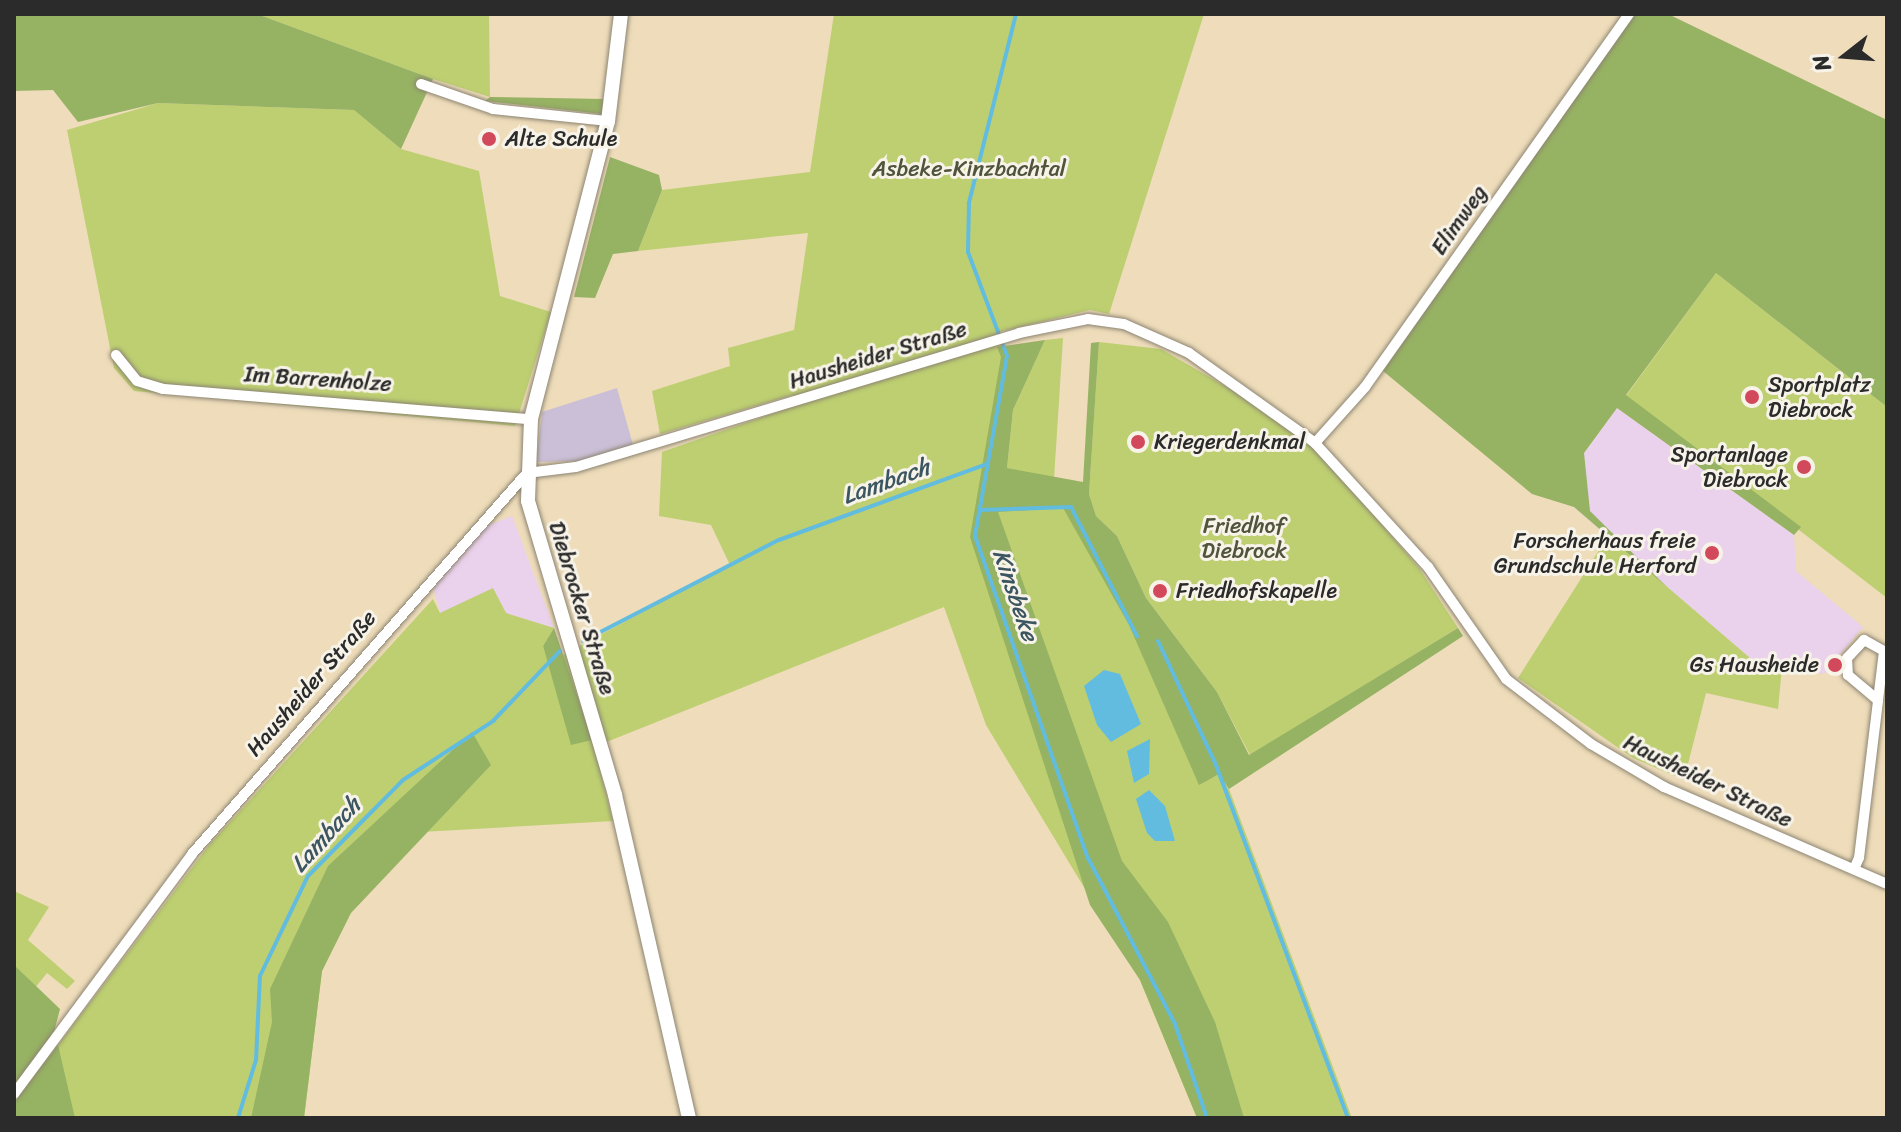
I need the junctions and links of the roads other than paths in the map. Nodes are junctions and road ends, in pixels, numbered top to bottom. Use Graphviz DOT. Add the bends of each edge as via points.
graph roads {
  1 [pos="621,14"];
  2 [pos="1629,14"];
  3 [pos="421,84"];
  4 [pos="608,121"];
  5 [pos="116,355"];
  6 [pos="531,419"];
  7 [pos="1315,443"];
  8 [pos="527,473"];
  9 [pos="1878,700"];
  10 [pos="1854,869"];
  11 [pos="1887,884"];
  12 [pos="14,1094"];
  13 [pos="689,1118"];
  1 -- 4 [label="main road, Diebrocker Straße"];
  2 -- 7 [label="street, Elimweg" via="1365,387"];
  3 -- 4 [label="street" via="493,109"];
  4 -- 6 [label="main road, Diebrocker Straße"];
  5 -- 6 [label="street, Im Barrenholze" via="137,381 163,389"];
  6 -- 8 [label="main road, Diebrocker Straße"];
  7 -- 8 [label="street, Hausheider Straße" via="1232,380 1147,332 1088,319 1019,333 589,463"];
  7 -- 10 [label="street, Hausheider Straße" via="1428,567 1493,665 1527,696 1630,770"];
  8 -- 12 [label="street, Hausheider Straße" via="192,854"];
  8 -- 13 [label="main road, Diebrocker Straße" via="531,523 615,795"];
  9 -- 9 [label="street" via="1884,651 1864,640 1847,658 1848,675"];
  9 -- 10 [label="street"];
  10 -- 11 [label="street, Hausheider Straße"];
}
